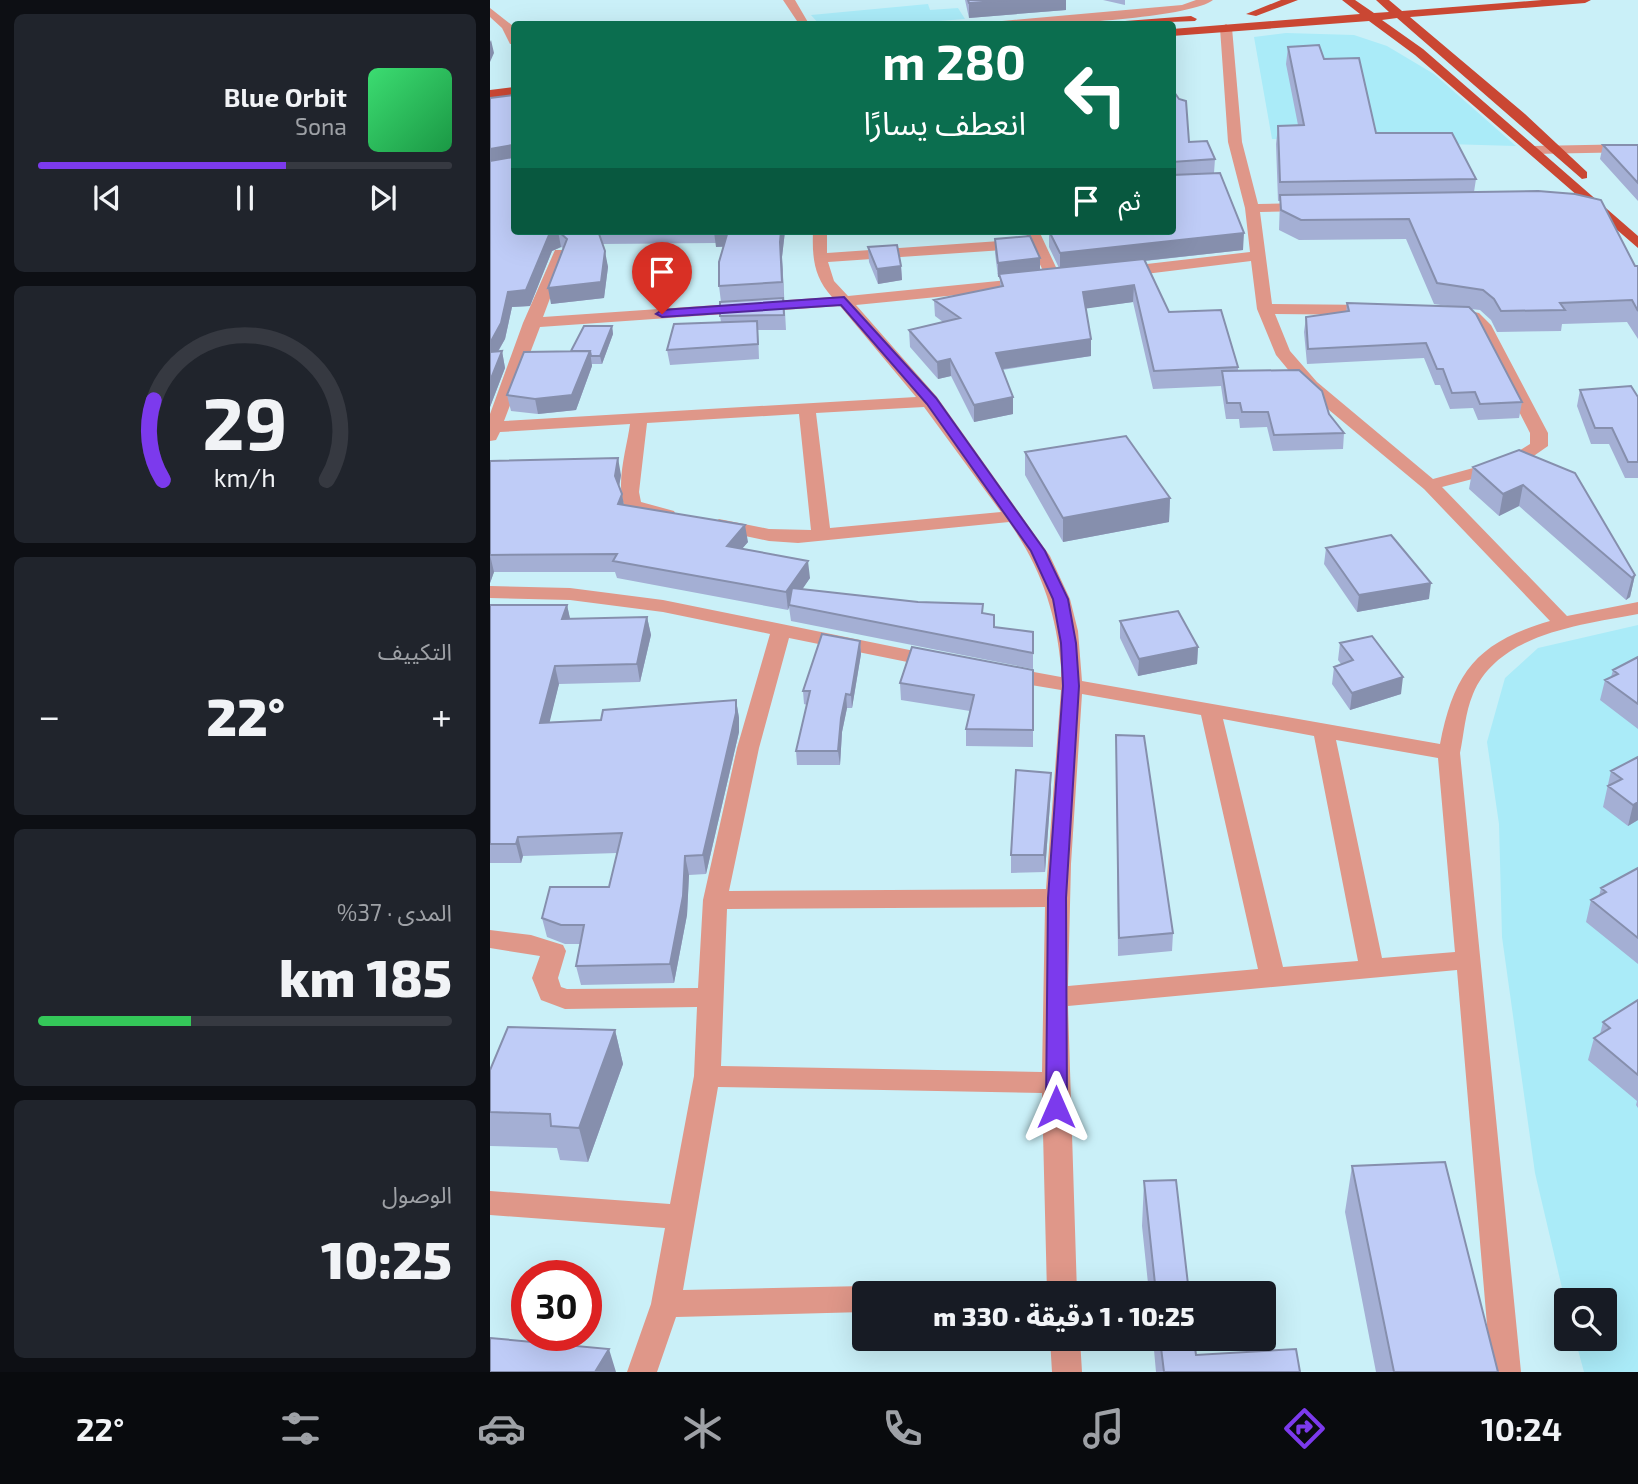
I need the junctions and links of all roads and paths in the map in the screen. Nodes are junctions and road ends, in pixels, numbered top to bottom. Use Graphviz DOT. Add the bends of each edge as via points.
graph roads {
  1 [pos="789,0"];
  2 [pos="1208,0"];
  3 [pos="1292,0"];
  4 [pos="1438,0"];
  5 [pos="1585,0"];
  6 [pos="1384,2"];
  7 [pos="1352,3"];
  8 [pos="1504,6"];
  9 [pos="490,11"];
  10 [pos="1252,14"];
  11 [pos="1401,14"];
  12 [pos="1372,16"];
  13 [pos="802,21"];
  14 [pos="1036,21"];
  15 [pos="1163,21"];
  16 [pos="1264,24"];
  17 [pos="507,26"];
  18 [pos="1226,28"];
  19 [pos="490,29"];
  20 [pos="1176,33"];
  21 [pos="511,35"];
  22 [pos="1435,44"];
  23 [pos="1419,52"];
  24 [pos="511,91"];
  25 [pos="490,94"];
  26 [pos="511,100"];
  27 [pos="490,103"];
  28 [pos="1638,148"];
  29 [pos="1532,150"];
  30 [pos="1555,150"];
  31 [pos="1595,193"];
  32 [pos="1566,203"];
  33 [pos="1321,207"];
  34 [pos="1252,208"];
  35 [pos="1638,226"];
  36 [pos="820,235"];
  37 [pos="1034,237"];
  38 [pos="1638,244"];
  39 [pos="560,253"];
  40 [pos="1258,256"];
  41 [pos="819,258"];
  42 [pos="1108,274"];
  43 [pos="844,301"];
  44 [pos="1265,309"];
  45 [pos="1398,310"];
  46 [pos="1434,311"];
  47 [pos="531,323"];
  48 [pos="931,401"];
  49 [pos="807,410"];
  50 [pos="639,420"];
  51 [pos="491,428"];
  52 [pos="490,436"];
  53 [pos="1430,485"];
  54 [pos="1013,516"];
  55 [pos="680,518"];
  56 [pos="703,522"];
  57 [pos="821,535"];
  58 [pos="490,592"];
  59 [pos="1638,608"];
  60 [pos="1563,623"];
  61 [pos="781,632"];
  62 [pos="957,665"];
  63 [pos="982,670"];
  64 [pos="1071,686"];
  65 [pos="1210,709"];
  66 [pos="1323,729"];
  67 [pos="1449,753"];
  68 [pos="1057,898"];
  69 [pos="715,900"];
  70 [pos="490,939"];
  71 [pos="1468,960"];
  72 [pos="1371,969"];
  73 [pos="1273,978"];
  74 [pos="711,997"];
  75 [pos="1058,997"];
  76 [pos="707,1076"];
  77 [pos="1056,1083"];
  78 [pos="490,1203"];
  79 [pos="682,1217"];
  80 [pos="1062,1281"];
  81 [pos="852,1299"];
  82 [pos="666,1304"];
  83 [pos="1066,1351"];
  84 [pos="642,1372"];
  85 [pos="1067,1372"];
  86 [pos="1506,1372"];
  1 -- 13 [label="street"];
  2 -- 14 [label="street" via="1183,8"];
  3 -- 10 [label="main road"];
  4 -- 6 [label="main road"];
  5 -- 8 [label="main road"];
  6 -- 7 [label="main road"];
  6 -- 11 [label="main road"];
  7 -- 10 [label="main road"];
  7 -- 12 [label="main road"];
  8 -- 11 [label="main road"];
  8 -- 22 [label="main road" via="1441,25"];
  9 -- 17 [label="street"];
  10 -- 15 [label="main road"];
  11 -- 12 [label="main road"];
  11 -- 22 [label="main road"];
  12 -- 16 [label="main road"];
  12 -- 23 [label="main road"];
  16 -- 18 [label="main road"];
  16 -- 23 [label="main road" via="1359,28"];
  17 -- 19 [label="street"];
  17 -- 21 [label="street"];
  18 -- 20 [label="main road"];
  18 -- 34 [label="street" via="1238,181"];
  22 -- 30 [label="main road"];
  23 -- 29 [label="main road"];
  24 -- 25 [label="main road"];
  26 -- 27 [label="main road"];
  28 -- 30 [label="street"];
  29 -- 30 [label="street"];
  29 -- 31 [label="main road"];
  30 -- 31 [label="main road"];
  31 -- 32 [label="street"];
  31 -- 35 [label="main road"];
  31 -- 38 [label="main road"];
  33 -- 34 [label="street"];
  34 -- 40 [label="street"];
  36 -- 41 [label="street"];
  37 -- 41 [label="street"];
  37 -- 43 [label="street" via="1061,279"];
  39 -- 47 [label="street"];
  40 -- 42 [label="street"];
  40 -- 44 [label="street"];
  41 -- 43 [label="street" via="827,282"];
  43 -- 47 [label="street"];
  43 -- 48 [label="street"];
  44 -- 45 [label="street"];
  44 -- 53 [label="street" via="1282,352 1311,386"];
  46 -- 53 [label="street" via="1473,316 1483,325 1539,433 1539,446 1528,456"];
  47 -- 51 [label="street"];
  48 -- 49 [label="street"];
  48 -- 54 [label="street"];
  49 -- 50 [label="street"];
  49 -- 57 [label="street"];
  50 -- 51 [label="street"];
  50 -- 55 [label="street" via="630,492 633,505"];
  51 -- 52 [label="street"];
  53 -- 60 [label="street"];
  54 -- 57 [label="street"];
  54 -- 64 [label="street" via="1038,551 1060,599"];
  56 -- 57 [label="street" via="769,535"];
  58 -- 61 [label="street" via="570,594 663,606"];
  59 -- 60 [label="street"];
  60 -- 67 [label="street" via="1524,634 1487,658 1463,691"];
  61 -- 62 [label="street"];
  61 -- 69 [label="street" via="748,748"];
  63 -- 64 [label="street"];
  64 -- 65 [label="street"];
  64 -- 68 [label="street"];
  65 -- 66 [label="street"];
  65 -- 73 [label="street"];
  66 -- 67 [label="street"];
  66 -- 72 [label="street"];
  67 -- 71 [label="street"];
  68 -- 69 [label="street"];
  68 -- 75 [label="street"];
  69 -- 74 [label="street"];
  70 -- 74 [label="street" via="554,951 545,978 550,993 565,999"];
  71 -- 72 [label="street"];
  71 -- 86 [label="street"];
  72 -- 73 [label="street"];
  73 -- 75 [label="street"];
  74 -- 76 [label="street"];
  75 -- 77 [label="street"];
  76 -- 77 [label="street"];
  76 -- 79 [label="street"];
  77 -- 80 [label="street"];
  78 -- 79 [label="street"];
  79 -- 82 [label="street"];
  81 -- 82 [label="street"];
  82 -- 84 [label="street"];
  83 -- 85 [label="street"];
}
